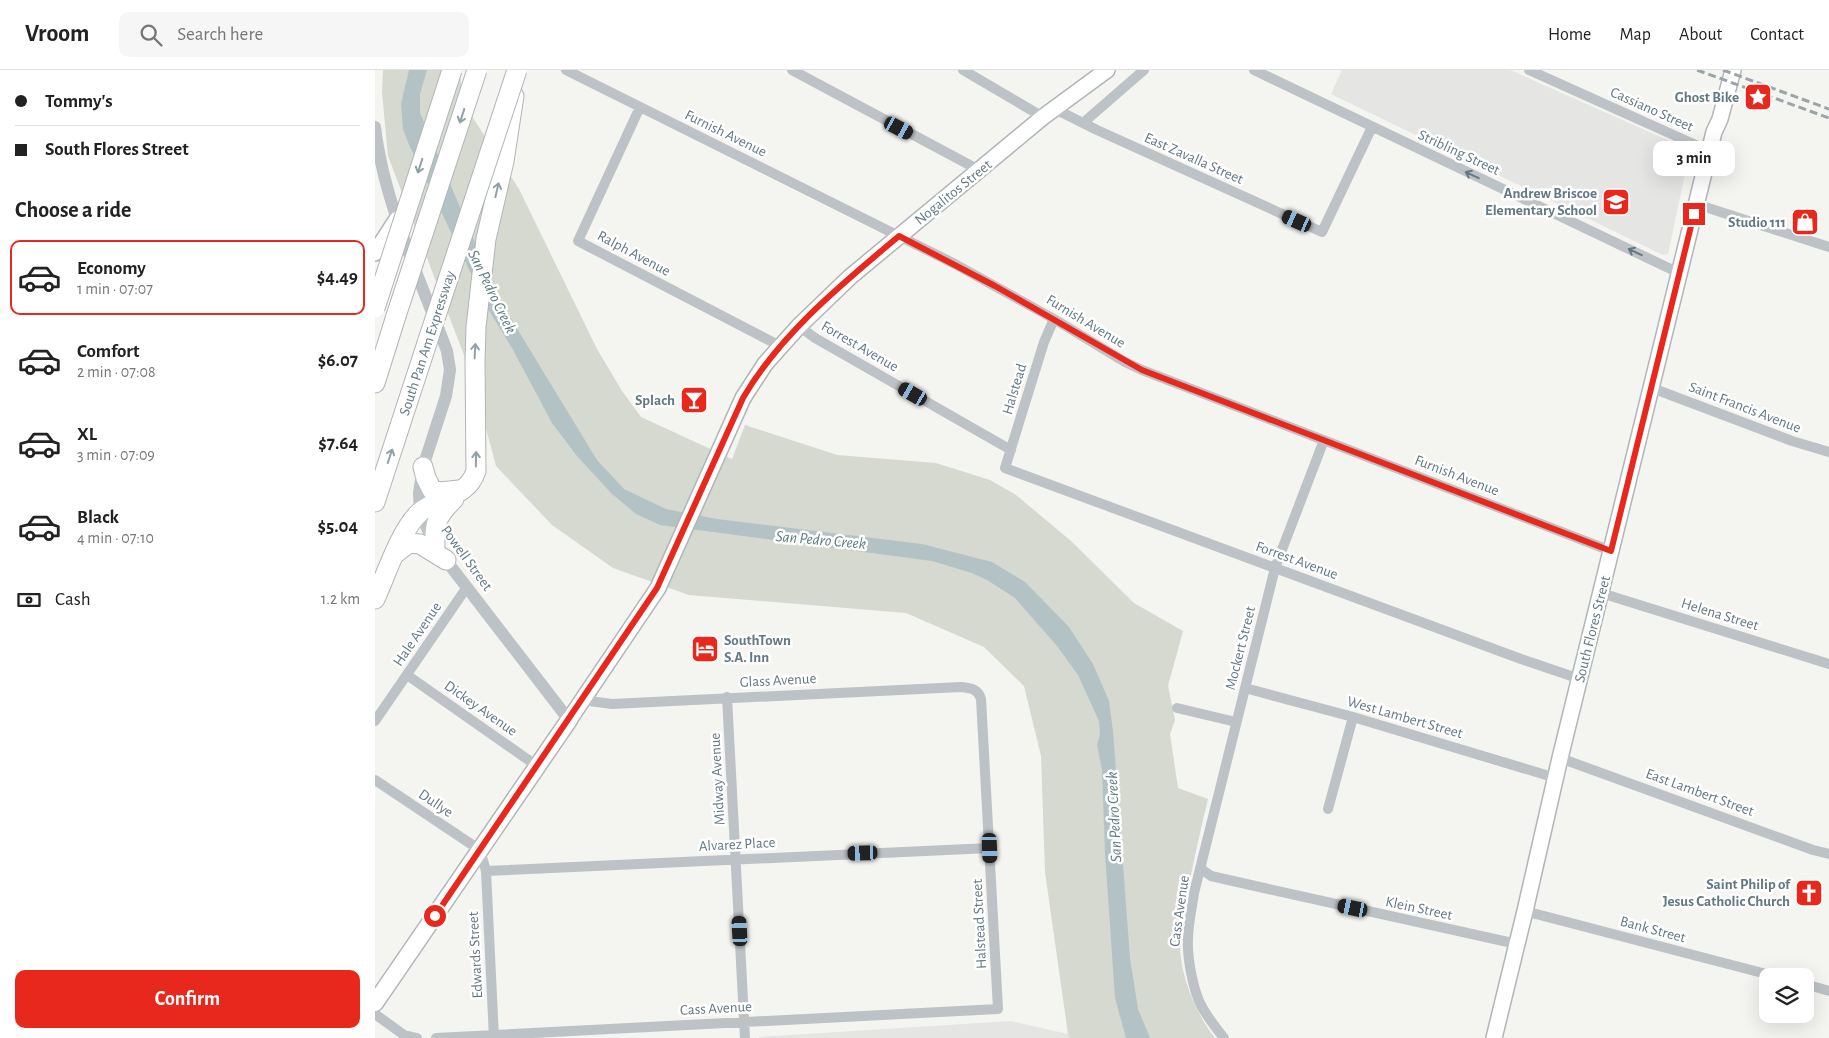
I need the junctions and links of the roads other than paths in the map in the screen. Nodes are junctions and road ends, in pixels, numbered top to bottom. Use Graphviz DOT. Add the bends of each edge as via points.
graph roads {
  1 [pos="452,70"];
  2 [pos="477,70"];
  3 [pos="517,70"];
  4 [pos="566,70"];
  5 [pos="791,70"];
  6 [pos="963,70"];
  7 [pos="1105,70"];
  8 [pos="1144,70"];
  9 [pos="1254,70"];
  10 [pos="1529,70"];
  11 [pos="1722,70"];
  12 [pos="1733,70"];
  13 [pos="641,107"];
  14 [pos="1049,113"];
  15 [pos="1083,123"];
  16 [pos="375,127"];
  17 [pos="1372,127"];
  18 [pos="1714,132"];
  19 [pos="1709,151"];
  20 [pos="979,170"];
  21 [pos="1696,204"];
  22 [pos="397,219"];
  23 [pos="899,236"];
  24 [pos="1829,247"];
  25 [pos="375,253"];
  26 [pos="1679,273"];
  27 [pos="375,285"];
  28 [pos="375,308"];
  29 [pos="1054,319"];
  30 [pos="799,326"];
  31 [pos="780,346"];
  32 [pos="375,383"];
  33 [pos="1652,388"];
  34 [pos="1324,440"];
  35 [pos="1011,450"];
  36 [pos="1829,452"];
  37 [pos="423,467"];
  38 [pos="1005,468"];
  39 [pos="465,488"];
  40 [pos="375,502"];
  41 [pos="420,512"];
  42 [pos="1611,551"];
  43 [pos="396,553"];
  44 [pos="440,553"];
  45 [pos="1275,568"];
  46 [pos="467,587"];
  47 [pos="1601,593"];
  48 [pos="375,599"];
  49 [pos="1829,664"];
  50 [pos="407,675"];
  51 [pos="1580,679"];
  52 [pos="1245,688"];
  53 [pos="975,690"];
  54 [pos="727,698"];
  55 [pos="582,700"];
  56 [pos="1177,708"];
  57 [pos="1353,717"];
  58 [pos="569,720"];
  59 [pos="375,722"];
  60 [pos="1236,722"];
  61 [pos="1560,758"];
  62 [pos="537,766"];
  63 [pos="1556,778"];
  64 [pos="375,780"];
  65 [pos="1327,809"];
  66 [pos="990,848"];
  67 [pos="480,850"];
  68 [pos="1829,854"];
  69 [pos="736,859"];
  70 [pos="1200,868"];
  71 [pos="485,871"];
  72 [pos="1525,911"];
  73 [pos="1517,944"];
  74 [pos="1759,972"];
  75 [pos="1814,987"];
  76 [pos="1829,991"];
  77 [pos="375,1003"];
  78 [pos="998,1009"];
  79 [pos="375,1014"];
  80 [pos="745,1021"];
  81 [pos="494,1036"];
  82 [pos="417,1038"];
  83 [pos="436,1038"];
  84 [pos="745,1038"];
  85 [pos="1224,1038"];
  86 [pos="1494,1038"];
  1 -- 28 [label="highway, one-way, bridge"];
  2 -- 32 [label="highway, one-way, bridge"];
  39 -- 3 [label="highway, one-way, bridge" via="475,470 476,327 483,265 504,161"];
  40 -- 3 [label="highway, South Pan Am Expressway, one-way, bridge"];
  4 -- 13 [label="street, Furnish Avenue"];
  5 -- 20 [label="street"];
  6 -- 14 [label="street, East Zavalla Street"];
  7 -- 14 [label="main road, Nogalitos Street"];
  8 -- 15 [label="street"];
  9 -- 17 [label="street, Stribling Street"];
  10 -- 19 [label="street, Cassiano Street"];
  11 -- 18 [label="main road, South Flores Street" via="1712,115"];
  12 -- 18 [label="main road, South Flores Street"];
  13 -- 23 [label="street, Furnish Avenue"];
  13 -- 31 [label="street, Ralph Avenue" via="578,241"];
  14 -- 15 [label="street, East Zavalla Street"];
  14 -- 20 [label="main road, Nogalitos Street"];
  15 -- 17 [label="street, East Zavalla Street" via="1322,232"];
  16 -- 22 [label="street, Powell Street" via="380,160"];
  26 -- 17 [label="street, Stribling Street, one-way"];
  18 -- 19 [label="main road, South Flores Street"];
  19 -- 21 [label="main road, South Flores Street"];
  20 -- 23 [label="main road, Nogalitos Street"];
  21 -- 24 [label="street"];
  21 -- 26 [label="main road, South Flores Street"];
  22 -- 25 [label="main road"];
  22 -- 27 [label="main road" via="389,251"];
  22 -- 37 [label="street, Powell Street" via="447,351 449,370 446,396"];
  23 -- 29 [label="street, Furnish Avenue"];
  23 -- 30 [label="main road, Nogalitos Street"];
  26 -- 33 [label="main road, South Flores Street"];
  29 -- 34 [label="street, Furnish Avenue" via="1142,370"];
  29 -- 35 [label="street, Halstead"];
  30 -- 31 [label="main road, Nogalitos Street"];
  30 -- 35 [label="street, Forrest Avenue"];
  31 -- 55 [label="main road, Nogalitos Street" via="743,398 657,588"];
  33 -- 36 [label="street, Saint Francis Avenue"];
  33 -- 42 [label="main road, South Flores Street"];
  34 -- 42 [label="street, Furnish Avenue"];
  34 -- 45 [label="street, Mockert Street"];
  35 -- 38 [label="street, Halstead"];
  37 -- 39 [label="highway" via="432,490 452,492"];
  37 -- 41 [label="street, Powell Street"];
  38 -- 45 [label="street, Forrest Avenue"];
  39 -- 41 [label="highway"];
  39 -- 44 [label="highway" via="438,517 434,528"];
  41 -- 43 [label="highway"];
  41 -- 44 [label="street, Powell Street"];
  42 -- 47 [label="main road, South Flores Street"];
  43 -- 44 [label="highway" via="409,543"];
  43 -- 48 [label="highway"];
  44 -- 46 [label="street, Powell Street"];
  45 -- 51 [label="street, Forrest Avenue"];
  45 -- 52 [label="street, Mockert Street"];
  46 -- 50 [label="street, Hale Avenue"];
  46 -- 58 [label="street, Powell Street"];
  47 -- 49 [label="street, Helena Street"];
  47 -- 51 [label="main road, South Flores Street"];
  50 -- 59 [label="street, Hale Avenue"];
  50 -- 62 [label="street, Dickey Avenue"];
  51 -- 61 [label="main road, South Flores Street"];
  52 -- 57 [label="street, West Lambert Street"];
  52 -- 60 [label="street, Mockert Street"];
  53 -- 54 [label="street, Glass Avenue" via="961,687"];
  53 -- 66 [label="street, Halstead Street" via="981,699"];
  54 -- 55 [label="street, Glass Avenue" via="612,704"];
  54 -- 69 [label="street, Midway Avenue"];
  55 -- 58 [label="main road, Nogalitos Street"];
  56 -- 60 [label="street"];
  57 -- 63 [label="street, West Lambert Street"];
  57 -- 65 [label="street"];
  58 -- 62 [label="main road, Nogalitos Street"];
  60 -- 70 [label="street, Mockert Street"];
  61 -- 63 [label="main road, South Flores Street"];
  61 -- 68 [label="street, East Lambert Street"];
  62 -- 67 [label="main road, Nogalitos Street"];
  63 -- 72 [label="main road, South Flores Street"];
  64 -- 67 [label="street, Dullye"];
  66 -- 69 [label="street, Alvarez Place"];
  66 -- 78 [label="street, Halstead Street"];
  67 -- 71 [label="street, Edwards Street"];
  67 -- 77 [label="main road, Nogalitos Street"];
  69 -- 71 [label="street, Alvarez Place"];
  69 -- 80 [label="street, Midway Avenue"];
  70 -- 73 [label="street, Klein Street" via="1211,876"];
  70 -- 85 [label="street, Cass Avenue" via="1188,954 1200,1005"];
  71 -- 81 [label="street, Edwards Street"];
  72 -- 73 [label="main road, South Flores Street"];
  72 -- 74 [label="street, Bank Street"];
  73 -- 86 [label="main road, South Flores Street"];
  75 -- 76 [label="street"];
  78 -- 80 [label="street, Cass Avenue"];
  79 -- 82 [label="street" via="404,1034"];
  80 -- 81 [label="street, Cass Avenue"];
  80 -- 84 [label="street, Midway Avenue"];
  81 -- 83 [label="street, Cass Avenue"];
}
